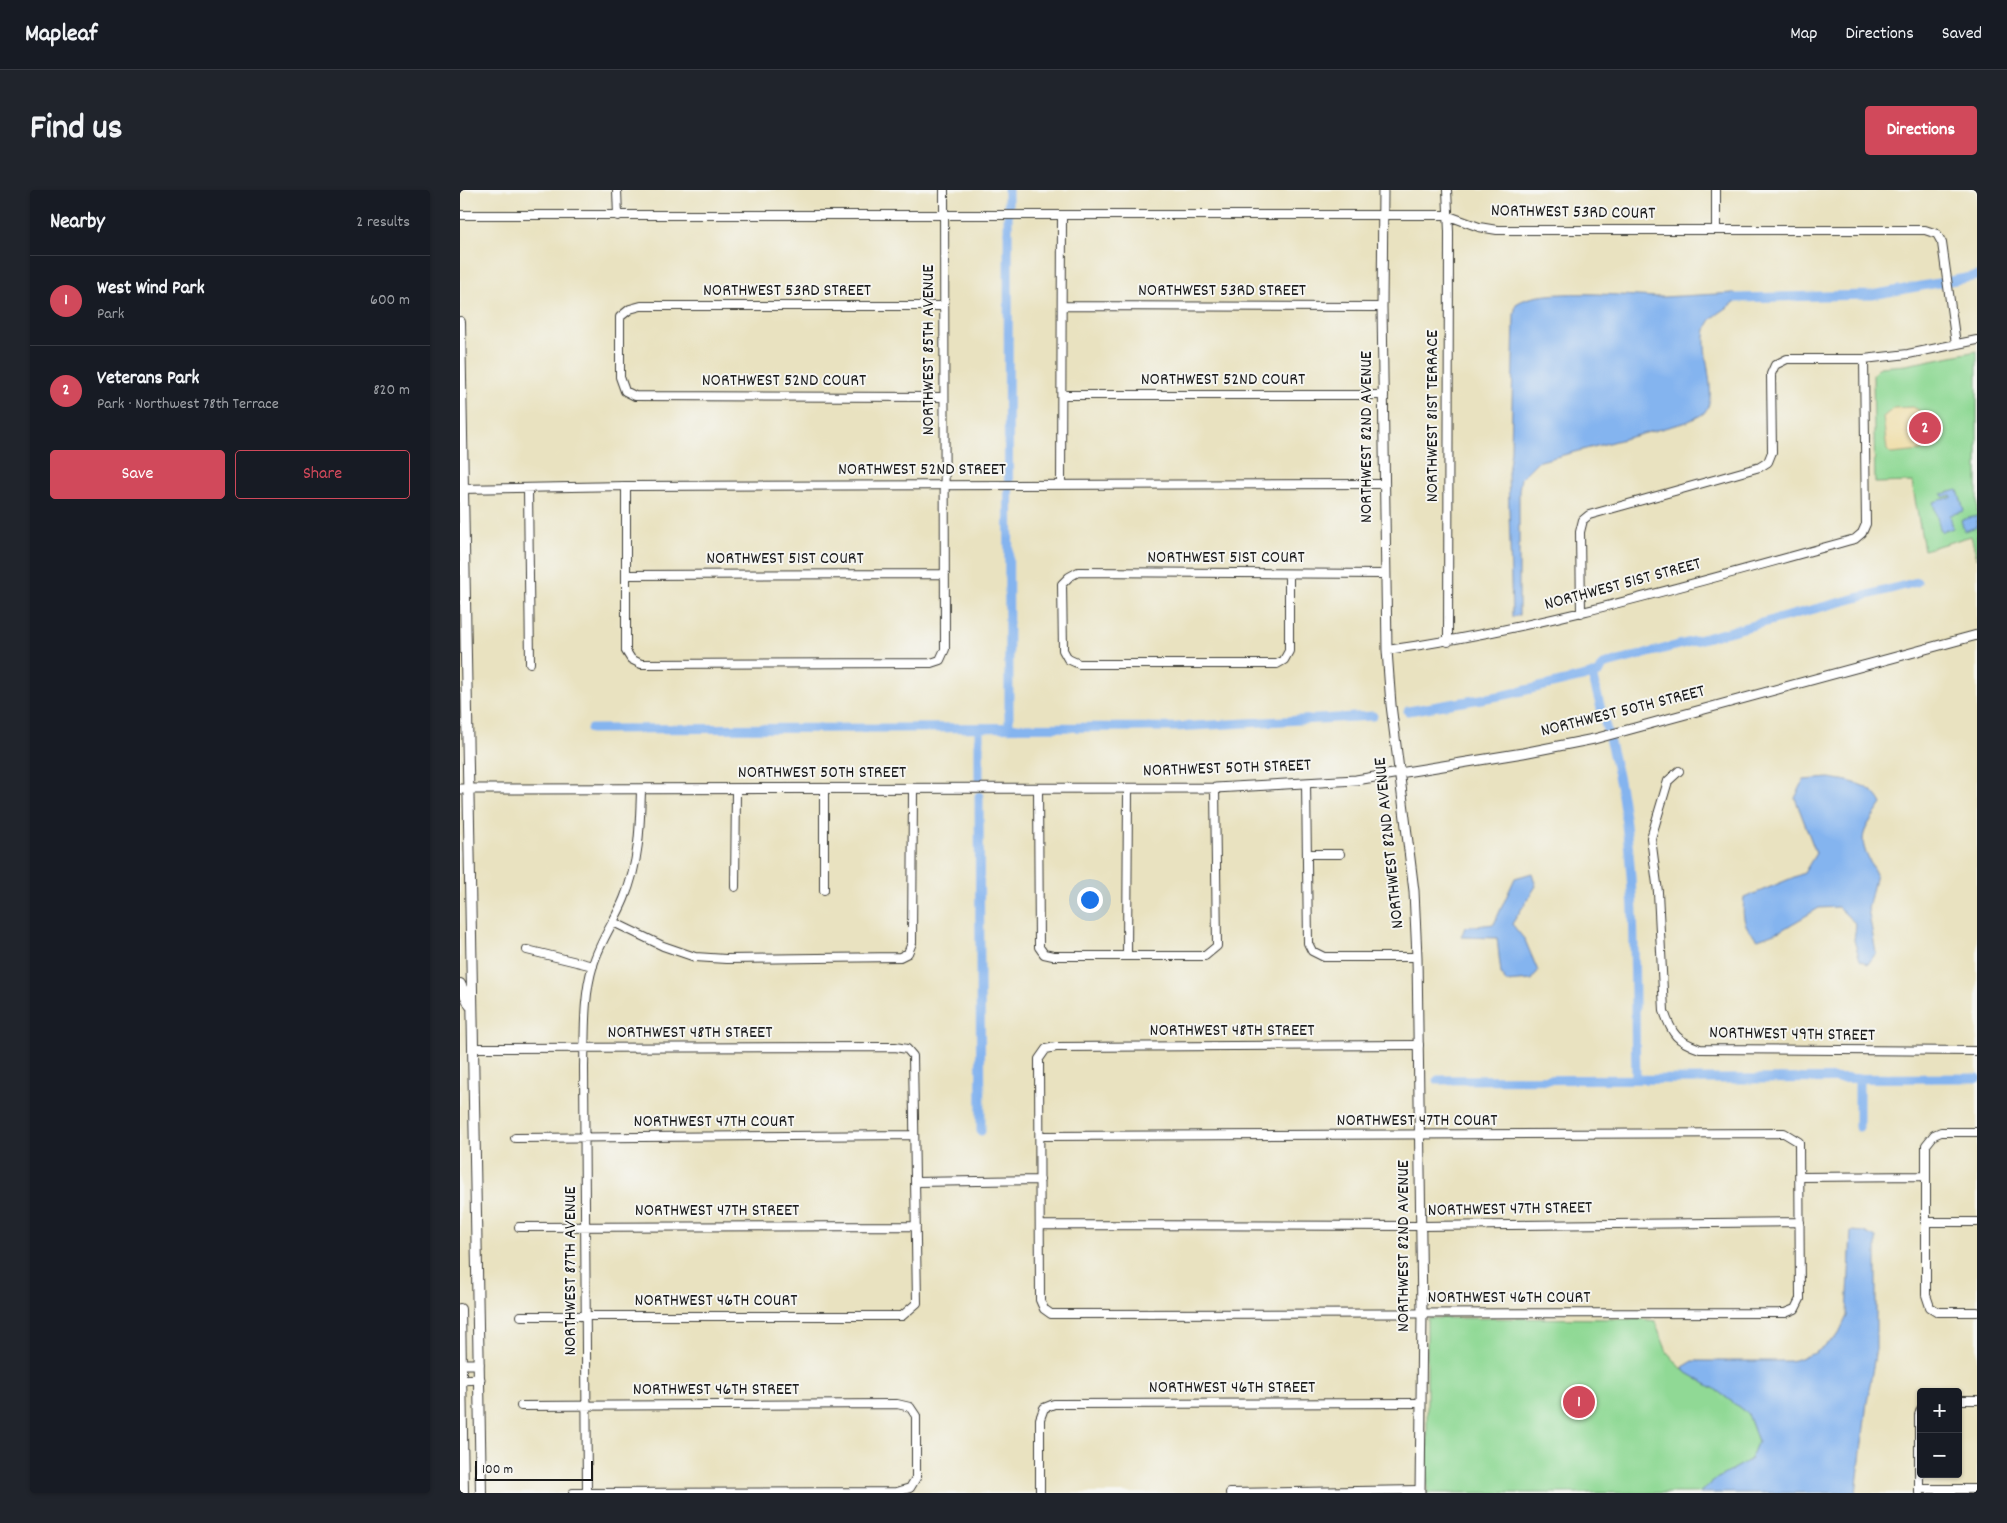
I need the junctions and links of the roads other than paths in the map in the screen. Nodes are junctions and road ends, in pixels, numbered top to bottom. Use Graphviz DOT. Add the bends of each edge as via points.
graph roads {
  1 [pos="617,190"];
  2 [pos="944,190"];
  3 [pos="1383,190"];
  4 [pos="1447,190"];
  5 [pos="1716,190"];
  6 [pos="1062,215"];
  7 [pos="1383,215"];
  8 [pos="1446,215"];
  9 [pos="460,216"];
  10 [pos="618,216"];
  11 [pos="944,216"];
  12 [pos="1716,229"];
  13 [pos="944,306"];
  14 [pos="1063,306"];
  15 [pos="1382,307"];
  16 [pos="460,322"];
  17 [pos="1977,340"];
  18 [pos="1956,344"];
  19 [pos="1864,359"];
  20 [pos="626,391"];
  21 [pos="1062,395"];
  22 [pos="1384,395"];
  23 [pos="944,396"];
  24 [pos="1384,484"];
  25 [pos="1061,485"];
  26 [pos="626,486"];
  27 [pos="945,486"];
  28 [pos="528,488"];
  29 [pos="462,489"];
  30 [pos="944,574"];
  31 [pos="1289,574"];
  32 [pos="1384,574"];
  33 [pos="626,575"];
  34 [pos="1581,614"];
  35 [pos="1977,635"];
  36 [pos="1448,642"];
  37 [pos="1387,650"];
  38 [pos="530,663"];
  39 [pos="1679,771"];
  40 [pos="1399,774"];
  41 [pos="1306,783"];
  42 [pos="1038,788"];
  43 [pos="1215,788"];
  44 [pos="464,789"];
  45 [pos="824,789"];
  46 [pos="1128,789"];
  47 [pos="641,790"];
  48 [pos="736,790"];
  49 [pos="913,790"];
  50 [pos="1307,854"];
  51 [pos="1340,854"];
  52 [pos="735,887"];
  53 [pos="824,890"];
  54 [pos="613,922"];
  55 [pos="527,950"];
  56 [pos="1127,956"];
  57 [pos="1417,957"];
  58 [pos="593,966"];
  59 [pos="460,984"];
  60 [pos="472,1011"];
  61 [pos="1419,1045"];
  62 [pos="473,1048"];
  63 [pos="585,1049"];
  64 [pos="1977,1051"];
  65 [pos="1977,1132"];
  66 [pos="914,1135"];
  67 [pos="1040,1136"];
  68 [pos="1420,1136"];
  69 [pos="515,1138"];
  70 [pos="586,1138"];
  71 [pos="1926,1176"];
  72 [pos="1800,1177"];
  73 [pos="1040,1180"];
  74 [pos="916,1182"];
  75 [pos="1800,1222"];
  76 [pos="1926,1222"];
  77 [pos="1977,1222"];
  78 [pos="586,1226"];
  79 [pos="916,1226"];
  80 [pos="1041,1226"];
  81 [pos="1421,1226"];
  82 [pos="519,1227"];
  83 [pos="460,1309"];
  84 [pos="1977,1312"];
  85 [pos="1422,1313"];
  86 [pos="521,1316"];
  87 [pos="587,1316"];
  88 [pos="461,1364"];
  89 [pos="479,1364"];
  90 [pos="480,1379"];
  91 [pos="461,1380"];
  92 [pos="1962,1400"];
  93 [pos="1977,1400"];
  94 [pos="1421,1403"];
  95 [pos="522,1406"];
  96 [pos="586,1406"];
  97 [pos="1919,1433"];
  98 [pos="1977,1489"];
  99 [pos="1919,1491"];
  100 [pos="463,1492"];
  101 [pos="1420,1492"];
  102 [pos="481,1493"];
  103 [pos="573,1493"];
  104 [pos="587,1493"];
  105 [pos="1040,1493"];
  106 [pos="1230,1493"];
  1 -- 10 [label="street"];
  2 -- 11 [label="street, NORTHWEST 85TH AVENUE"];
  3 -- 7 [label="street, NORTHWEST 82ND AVENUE"];
  4 -- 8 [label="street, NORTHWEST 81ST TERRACE"];
  5 -- 12 [label="street"];
  6 -- 7 [label="street, NORTHWEST 53RD COURT"];
  6 -- 11 [label="street, NORTHWEST 53RD COURT"];
  6 -- 14 [label="street"];
  7 -- 8 [label="street, NORTHWEST 53RD COURT"];
  7 -- 15 [label="street, NORTHWEST 82ND AVENUE"];
  8 -- 12 [label="street, NORTHWEST 53RD COURT" via="1497,230"];
  8 -- 36 [label="street, NORTHWEST 81ST TERRACE" via="1449,232"];
  9 -- 10 [label="street, NORTHWEST 53RD COURT"];
  10 -- 11 [label="street, NORTHWEST 53RD COURT"];
  11 -- 13 [label="street, NORTHWEST 85TH AVENUE"];
  12 -- 18 [label="street, NORTHWEST 53RD COURT" via="1925,230 1937,234 1942,242"];
  13 -- 20 [label="street, NORTHWEST 53RD STREET" via="641,306 620,317 620,377"];
  13 -- 23 [label="street, NORTHWEST 85TH AVENUE"];
  14 -- 15 [label="street, NORTHWEST 53RD STREET"];
  14 -- 21 [label="street"];
  15 -- 22 [label="street, NORTHWEST 82ND AVENUE"];
  16 -- 29 [label="main road"];
  17 -- 18 [label="street"];
  18 -- 19 [label="street"];
  19 -- 34 [label="street, NORTHWEST 51ST STREET" via="1866,524 1862,533 1855,539"];
  19 -- 34 [label="street" via="1786,359 1775,365 1771,374 1772,452 1768,462 1760,467 1589,515 1583,520 1580,532"];
  20 -- 23 [label="street, NORTHWEST 52ND COURT" via="635,396"];
  21 -- 22 [label="street, NORTHWEST 52ND COURT"];
  21 -- 25 [label="street"];
  22 -- 24 [label="street, NORTHWEST 82ND AVENUE"];
  23 -- 27 [label="street, NORTHWEST 85TH AVENUE"];
  24 -- 25 [label="street, NORTHWEST 52ND STREET"];
  24 -- 32 [label="street, NORTHWEST 82ND AVENUE"];
  25 -- 27 [label="street, NORTHWEST 52ND STREET"];
  26 -- 27 [label="street, NORTHWEST 52ND STREET"];
  26 -- 28 [label="street, NORTHWEST 52ND STREET"];
  26 -- 33 [label="street"];
  27 -- 30 [label="street, NORTHWEST 85TH AVENUE"];
  28 -- 29 [label="street, NORTHWEST 52ND STREET"];
  28 -- 38 [label="street"];
  29 -- 44 [label="main road"];
  30 -- 33 [label="street, NORTHWEST 51ST COURT"];
  30 -- 33 [label="street, NORTHWEST 85TH AVENUE" via="945,649 940,660 930,663 641,664 631,659 626,651"];
  31 -- 31 [label="street, NORTHWEST 51ST COURT" via="1078,572 1062,584 1062,650 1068,659 1079,664 1277,664 1289,651"];
  31 -- 32 [label="street, NORTHWEST 51ST COURT"];
  32 -- 37 [label="street, NORTHWEST 82ND AVENUE"];
  34 -- 36 [label="street, NORTHWEST 51ST STREET"];
  35 -- 40 [label="street, NORTHWEST 50TH STREET" via="1600,737"];
  36 -- 37 [label="street, NORTHWEST 51ST STREET"];
  37 -- 40 [label="street, NORTHWEST 82ND AVENUE"];
  39 -- 64 [label="street, NORTHWEST 49TH STREET" via="1668,780 1651,838 1658,892 1664,1011 1669,1028 1682,1042 1700,1049"];
  40 -- 41 [label="street, NORTHWEST 50TH STREET"];
  40 -- 57 [label="street, NORTHWEST 82ND AVENUE" via="1414,891"];
  41 -- 43 [label="street, NORTHWEST 50TH STREET"];
  41 -- 50 [label="street"];
  42 -- 46 [label="street, NORTHWEST 50TH STREET"];
  42 -- 49 [label="street, NORTHWEST 50TH STREET"];
  42 -- 56 [label="street" via="1039,947 1044,954 1053,956"];
  43 -- 46 [label="street, NORTHWEST 50TH STREET"];
  43 -- 56 [label="street" via="1217,946 1205,956"];
  44 -- 47 [label="street, NORTHWEST 50TH STREET"];
  44 -- 60 [label="main road"];
  45 -- 48 [label="street, NORTHWEST 50TH STREET"];
  45 -- 49 [label="street, NORTHWEST 50TH STREET"];
  45 -- 53 [label="street"];
  46 -- 56 [label="street"];
  47 -- 48 [label="street, NORTHWEST 50TH STREET"];
  47 -- 54 [label="street, NORTHWEST 87TH AVENUE" via="640,838 635,867"];
  48 -- 52 [label="street"];
  49 -- 54 [label="street" via="912,943 908,953 900,957 695,957"];
  50 -- 51 [label="street"];
  50 -- 57 [label="street" via="1308,943 1312,951 1324,957"];
  54 -- 58 [label="street, NORTHWEST 87TH AVENUE"];
  55 -- 58 [label="street"];
  57 -- 61 [label="street, NORTHWEST 82ND AVENUE"];
  58 -- 63 [label="street, NORTHWEST 87TH AVENUE" via="586,1011"];
  59 -- 60 [label="main road"];
  60 -- 62 [label="main road"];
  61 -- 67 [label="street, NORTHWEST 48TH STREET" via="1046,1049 1039,1059"];
  61 -- 68 [label="street, NORTHWEST 82ND AVENUE"];
  62 -- 63 [label="street, NORTHWEST 48TH STREET"];
  62 -- 89 [label="main road"];
  63 -- 66 [label="street, NORTHWEST 48TH STREET" via="907,1049 913,1056"];
  63 -- 70 [label="street, NORTHWEST 87TH AVENUE"];
  65 -- 71 [label="street" via="1941,1132 1934,1135 1926,1145"];
  66 -- 70 [label="street, NORTHWEST 47TH COURT"];
  66 -- 74 [label="street"];
  67 -- 68 [label="street, NORTHWEST 47TH COURT"];
  67 -- 73 [label="street"];
  68 -- 72 [label="street, NORTHWEST 47TH COURT" via="1784,1133 1799,1142"];
  68 -- 81 [label="street, NORTHWEST 82ND AVENUE"];
  69 -- 70 [label="street, NORTHWEST 47TH COURT"];
  70 -- 78 [label="street, NORTHWEST 87TH AVENUE"];
  71 -- 72 [label="street"];
  71 -- 76 [label="street"];
  72 -- 75 [label="street"];
  73 -- 74 [label="street"];
  73 -- 80 [label="street"];
  74 -- 79 [label="street"];
  75 -- 81 [label="street, NORTHWEST 47TH STREET"];
  75 -- 85 [label="street, NORTHWEST 46TH COURT" via="1800,1299 1795,1309 1785,1313"];
  76 -- 77 [label="street"];
  76 -- 84 [label="street" via="1926,1296 1930,1307 1938,1312"];
  78 -- 79 [label="street, NORTHWEST 47TH STREET"];
  78 -- 82 [label="street, NORTHWEST 47TH STREET"];
  78 -- 87 [label="street, NORTHWEST 87TH AVENUE"];
  79 -- 87 [label="street, NORTHWEST 46TH COURT" via="917,1303 902,1316"];
  80 -- 81 [label="street, NORTHWEST 47TH STREET"];
  80 -- 85 [label="street, NORTHWEST 46TH COURT" via="1040,1300 1051,1314"];
  81 -- 85 [label="street, NORTHWEST 82ND AVENUE"];
  83 -- 88 [label="main road"];
  85 -- 94 [label="street, NORTHWEST 82ND AVENUE"];
  86 -- 87 [label="street, NORTHWEST 46TH COURT"];
  87 -- 96 [label="street, NORTHWEST 87TH AVENUE"];
  88 -- 89 [label="street"];
  88 -- 91 [label="main road"];
  89 -- 90 [label="main road"];
  90 -- 91 [label="street"];
  90 -- 102 [label="main road"];
  91 -- 100 [label="main road"];
  92 -- 93 [label="street"];
  94 -- 101 [label="street, NORTHWEST 82ND AVENUE"];
  94 -- 105 [label="street, NORTHWEST 46TH STREET" via="1054,1404 1044,1408 1040,1419"];
  95 -- 96 [label="street, NORTHWEST 46TH STREET"];
  96 -- 104 [label="street, NORTHWEST 87TH AVENUE"];
  96 -- 104 [label="street, NORTHWEST 46TH STREET" via="896,1404 910,1407 916,1416 916,1478 910,1488 897,1492"];
  97 -- 99 [label="street"];
  98 -- 99 [label="street"];
  101 -- 106 [label="street"];
  103 -- 104 [label="street"];
}
